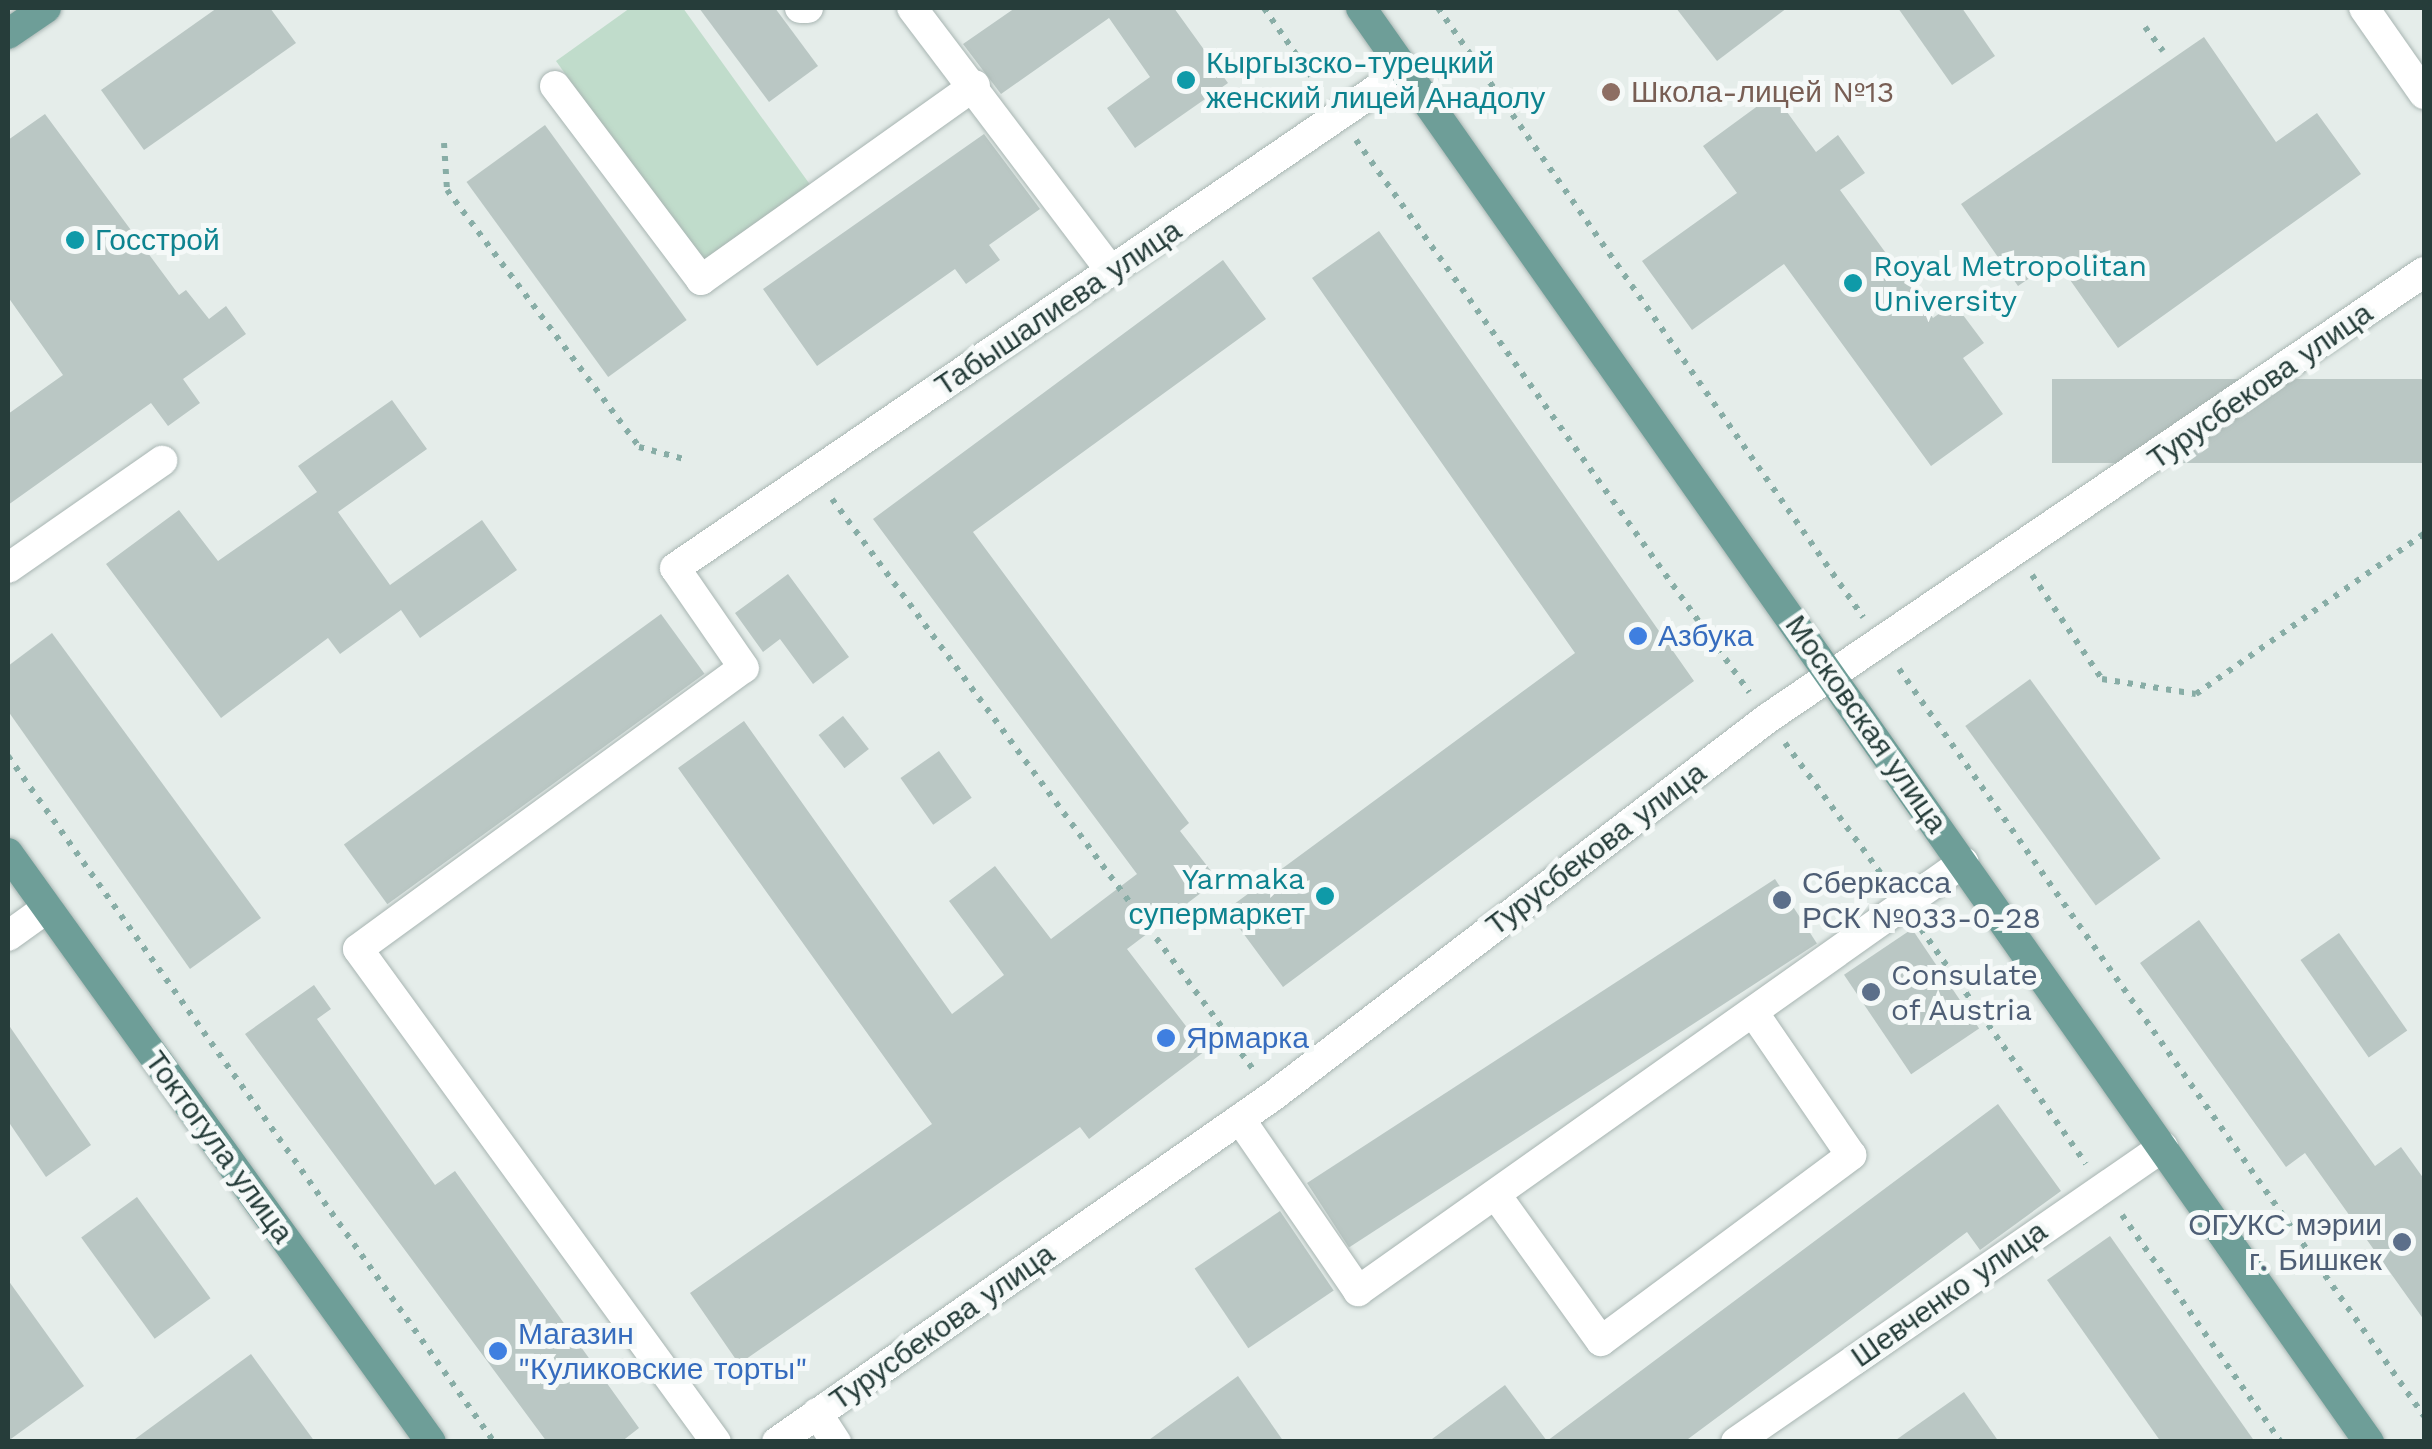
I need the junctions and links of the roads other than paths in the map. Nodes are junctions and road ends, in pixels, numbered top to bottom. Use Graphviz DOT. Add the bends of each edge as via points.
graph roads {
  1 [pos="46,8"];
  2 [pos="800,8"];
  3 [pos="808,8"];
  4 [pos="912,8"];
  5 [pos="1361,8"];
  6 [pos="2364,8"];
  7 [pos="8,34"];
  8 [pos="1405,70"];
  9 [pos="975,85"];
  10 [pos="555,86"];
  11 [pos="2424,94"];
  12 [pos="1110,271"];
  13 [pos="2424,272"];
  14 [pos="162,461"];
  15 [pos="8,568"];
  16 [pos="1832,674"];
  17 [pos="8,853"];
  18 [pos="1964,862"];
  19 [pos="47,908"];
  20 [pos="8,936"];
  21 [pos="1756,1016"];
  22 [pos="1240,1119"];
  23 [pos="2163,1147"];
  24 [pos="1496,1194"];
  25 [pos="818,1413"];
  26 [pos="431,1442"];
  27 [pos="716,1442"];
  28 [pos="777,1442"];
  29 [pos="836,1442"];
  30 [pos="1736,1442"];
  31 [pos="2369,1442"];
  1 -- 7 [label="main road"];
  2 -- 3 [label="street"];
  4 -- 9 [label="street"];
  5 -- 8 [label="main road, Московская улица"];
  6 -- 11 [label="street"];
  8 -- 12 [label="street, Табышалиева улица"];
  8 -- 16 [label="main road, Московская улица"];
  9 -- 10 [label="street" via="702,280"];
  9 -- 12 [label="street"];
  12 -- 27 [label="street, Табышалиева улица" via="675,568 744,668 358,949"];
  13 -- 16 [label="street, Турусбекова улица"];
  14 -- 15 [label="street"];
  16 -- 18 [label="main road, Московская улица"];
  16 -- 22 [label="street, Турусбекова улица"];
  17 -- 19 [label="main road, Токтогула улица"];
  18 -- 21 [label="street"];
  18 -- 23 [label="main road, Московская улица"];
  19 -- 20 [label="street"];
  19 -- 26 [label="main road, Токтогула улица"];
  21 -- 24 [label="street"];
  21 -- 24 [label="street" via="1850,1156 1601,1341"];
  22 -- 24 [label="street" via="1358,1291"];
  22 -- 25 [label="street, Турусбекова улица"];
  23 -- 30 [label="street, Шевченко улица"];
  23 -- 31 [label="main road, Московская улица"];
  25 -- 28 [label="street, Турусбекова улица"];
  25 -- 29 [label="street"];
}
